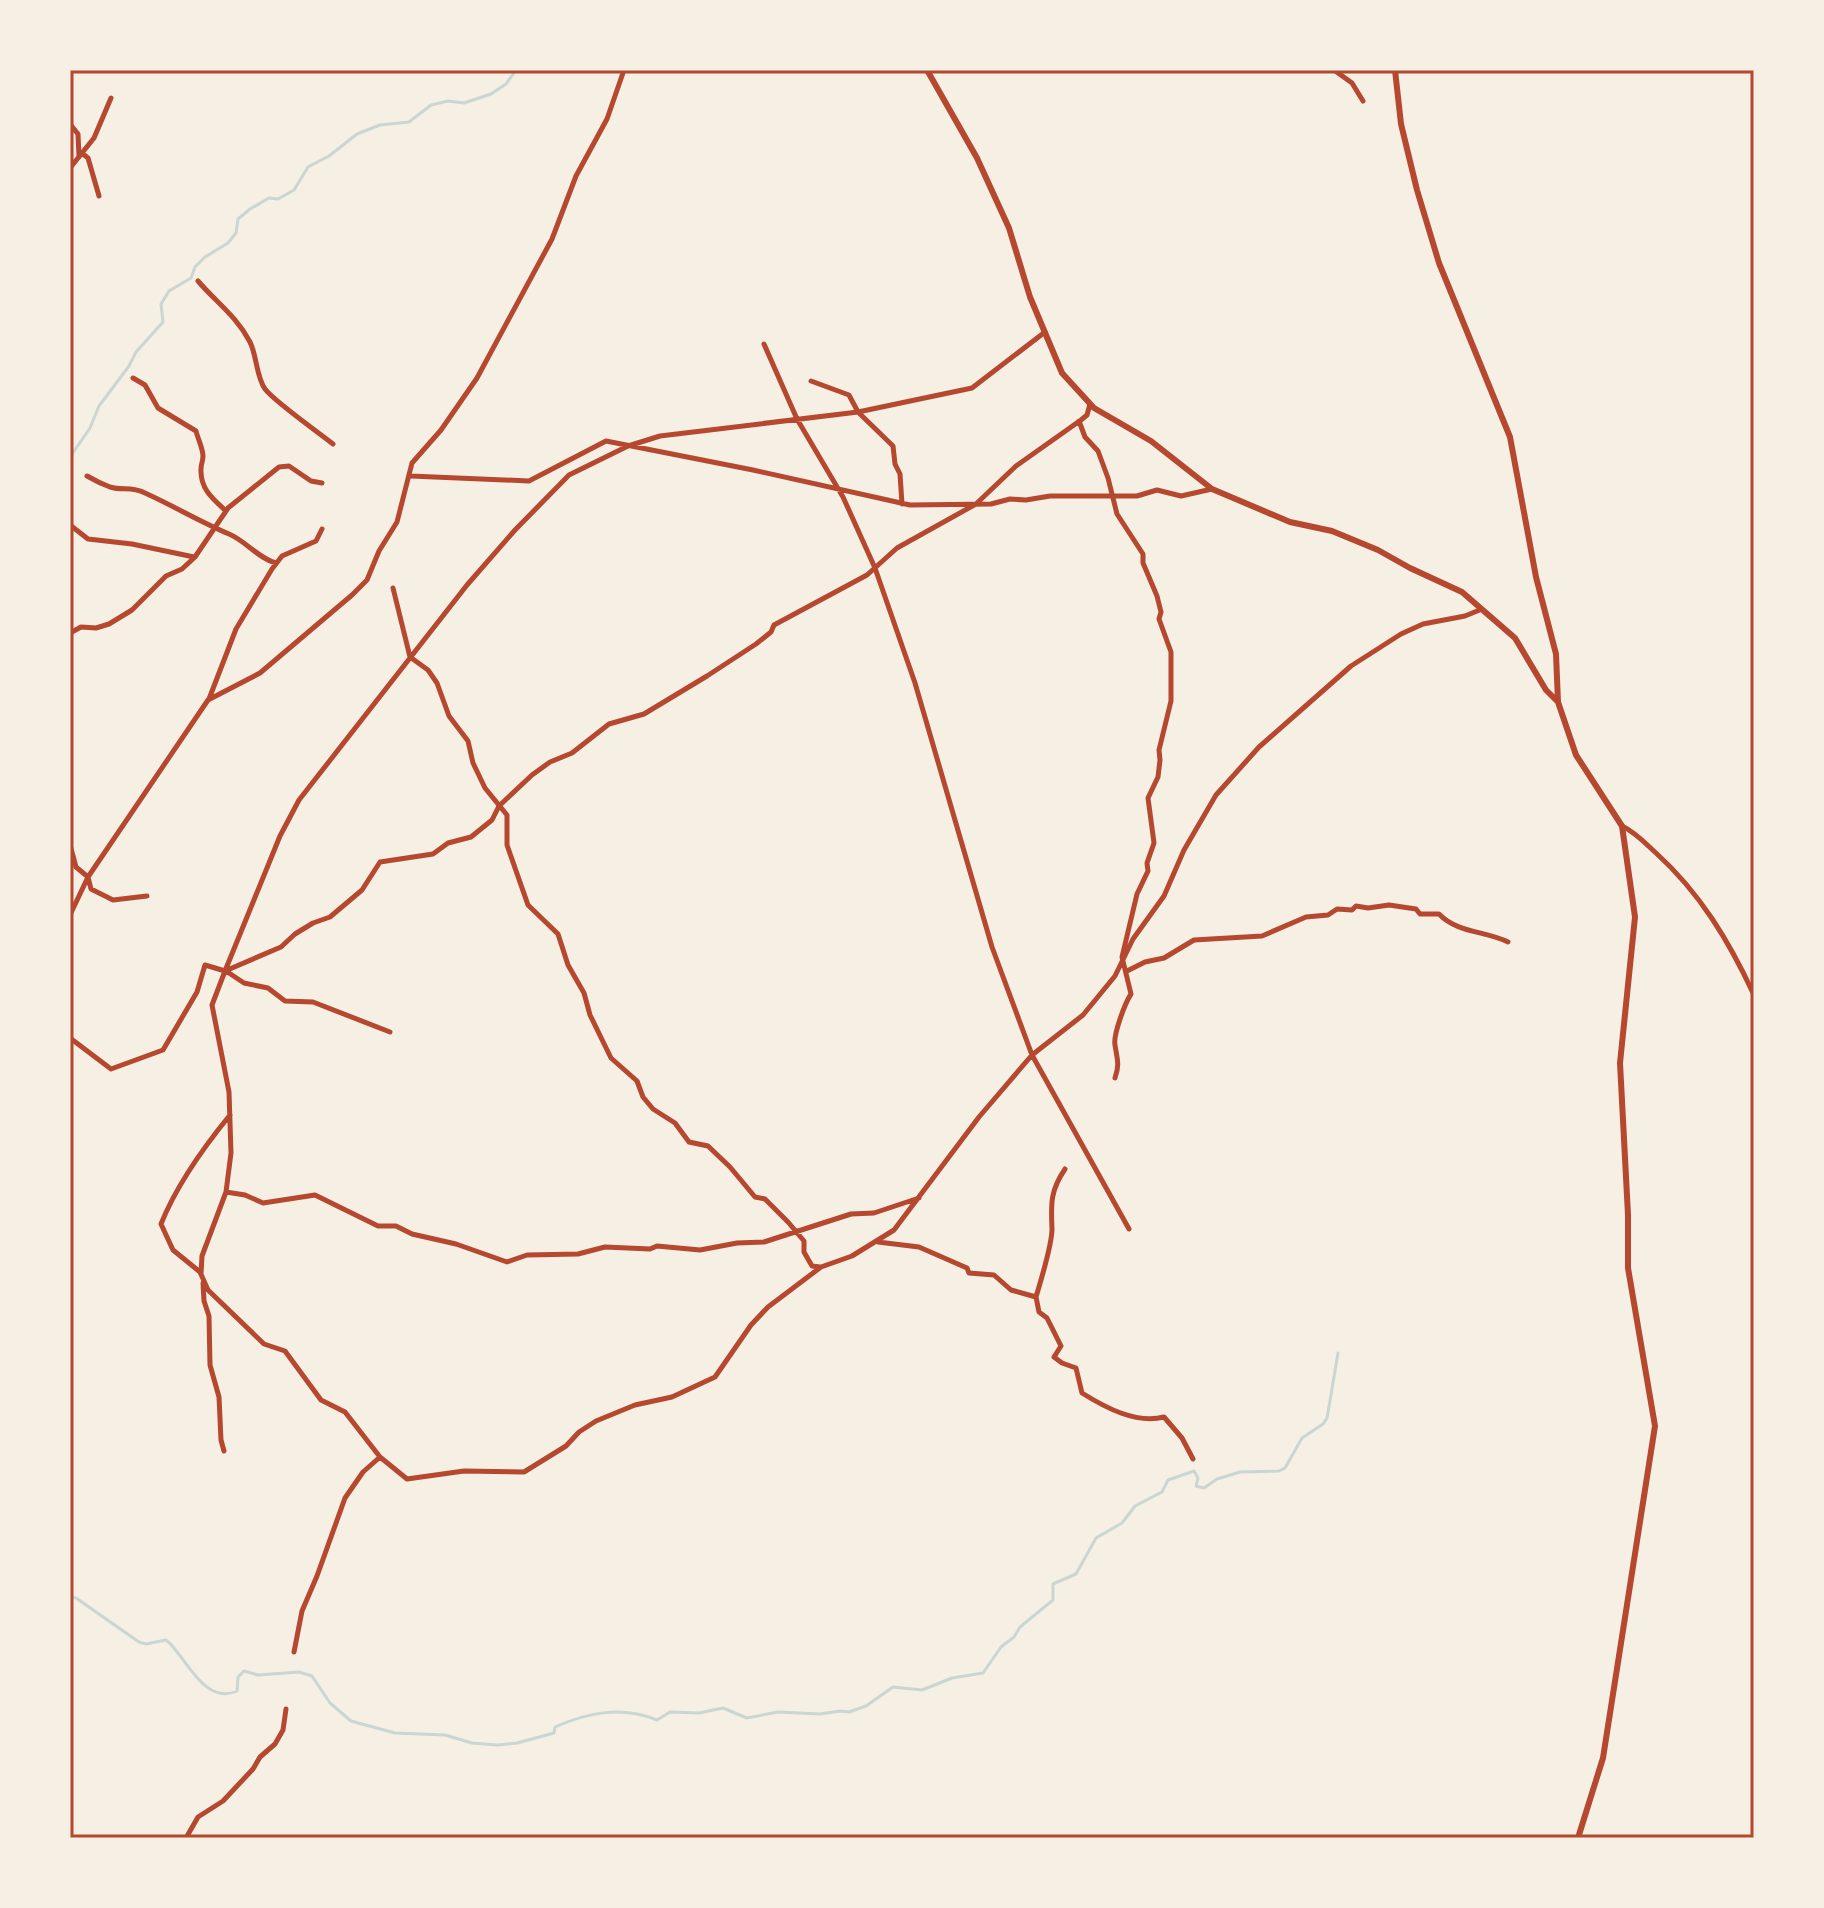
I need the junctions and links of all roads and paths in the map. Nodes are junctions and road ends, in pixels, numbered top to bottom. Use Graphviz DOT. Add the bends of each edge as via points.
graph roads {
  1 [pos="624,70"];
  2 [pos="927,70"];
  3 [pos="1334,70"];
  4 [pos="1395,70"];
  5 [pos="111,98"];
  6 [pos="1363,101"];
  7 [pos="70,124"];
  8 [pos="81,156"];
  9 [pos="70,168"];
  10 [pos="99,196"];
  11 [pos="198,281"];
  12 [pos="1045,332"];
  13 [pos="764,344"];
  14 [pos="133,378"];
  15 [pos="811,381"];
  16 [pos="1090,404"];
  17 [pos="858,412"];
  18 [pos="797,419"];
  19 [pos="1079,421"];
  20 [pos="333,444"];
  21 [pos="628,446"];
  22 [pos="411,475"];
  23 [pos="87,476"];
  24 [pos="322,483"];
  25 [pos="1212,489"];
  26 [pos="839,490"];
  27 [pos="1112,496"];
  28 [pos="902,504"];
  29 [pos="976,504"];
  30 [pos="226,511"];
  31 [pos="70,525"];
  32 [pos="214,529"];
  33 [pos="322,529"];
  34 [pos="195,557"];
  35 [pos="276,563"];
  36 [pos="875,568"];
  37 [pos="393,588"];
  38 [pos="1483,608"];
  39 [pos="70,633"];
  40 [pos="410,657"];
  41 [pos="208,700"];
  42 [pos="1558,702"];
  43 [pos="499,806"];
  44 [pos="1622,826"];
  45 [pos="70,845"];
  46 [pos="88,877"];
  47 [pos="147,896"];
  48 [pos="73,903"];
  49 [pos="70,915"];
  50 [pos="1508,942"];
  51 [pos="1122,963"];
  52 [pos="225,971"];
  53 [pos="1127,971"];
  54 [pos="1754,995"];
  55 [pos="390,1032"];
  56 [pos="70,1038"];
  57 [pos="1032,1055"];
  58 [pos="1115,1078"];
  59 [pos="230,1115"];
  60 [pos="1065,1169"];
  61 [pos="226,1192"];
  62 [pos="920,1198"];
  63 [pos="1129,1229"];
  64 [pos="795,1231"];
  65 [pos="877,1242"];
  66 [pos="821,1267"];
  67 [pos="200,1272"];
  68 [pos="1036,1297"];
  69 [pos="224,1451"];
  70 [pos="380,1457"];
  71 [pos="1193,1459"];
  72 [pos="294,1652"];
  73 [pos="286,1709"];
  74 [pos="186,1838"];
  75 [pos="1578,1838"];
  1 -- 22 [label="street" via="552,239 477,378 412,463"];
  2 -- 12 [label="street" via="1009,228"];
  3 -- 6 [label="street" via="1352,83"];
  4 -- 42 [label="street" via="1401,124 1439,263 1510,437 1556,654"];
  5 -- 8 [label="street"];
  7 -- 8 [label="street" via="78,134"];
  8 -- 9 [label="street"];
  8 -- 10 [label="street" via="88,158"];
  11 -- 20 [label="street" via="242,329 265,389"];
  12 -- 16 [label="street" via="1062,373"];
  12 -- 17 [label="street" via="972,388"];
  13 -- 18 [label="street"];
  14 -- 30 [label="street" via="145,385 158,408 196,431 207,492"];
  15 -- 17 [label="street" via="849,395"];
  16 -- 19 [label="street"];
  16 -- 25 [label="street" via="1151,441"];
  17 -- 18 [label="street"];
  17 -- 28 [label="street" via="893,446"];
  18 -- 21 [label="street" via="660,436"];
  18 -- 26 [label="street"];
  19 -- 27 [label="street" via="1098,451"];
  19 -- 29 [label="street" via="1016,466"];
  21 -- 22 [label="street" via="606,441 529,481"];
  21 -- 26 [label="street"];
  21 -- 40 [label="street" via="569,475 515,530"];
  22 -- 41 [label="street" via="397,522 367,580 260,673"];
  23 -- 32 [label="street" via="112,488 134,487"];
  24 -- 30 [label="street" via="289,466 279,467"];
  25 -- 27 [label="street" via="1181,496 1157,490"];
  25 -- 38 [label="street" via="1290,522 1332,531 1378,550"];
  26 -- 28 [label="street"];
  26 -- 36 [label="street"];
  27 -- 29 [label="street"];
  27 -- 51 [label="street" via="1117,514 1143,554 1171,652 1171,701 1158,777 1148,798 1154,843"];
  28 -- 29 [label="street"];
  29 -- 36 [label="street" via="897,548"];
  30 -- 32 [label="street"];
  31 -- 34 [label="street" via="88,539"];
  32 -- 34 [label="street"];
  32 -- 35 [label="street"];
  33 -- 35 [label="street" via="316,541"];
  34 -- 39 [label="street" via="109,624"];
  35 -- 41 [label="street" via="236,629"];
  36 -- 43 [label="street" via="774,625 740,655 644,714 609,724 532,775"];
  36 -- 57 [label="street" via="915,683 992,947"];
  37 -- 40 [label="street"];
  38 -- 42 [label="street" via="1515,638"];
  38 -- 51 [label="street" via="1401,634 1351,666 1259,747 1216,795"];
  40 -- 43 [label="street" via="437,683 449,716 468,741 485,788"];
  40 -- 52 [label="street" via="299,800"];
  41 -- 46 [label="street"];
  42 -- 44 [label="street" via="1576,755"];
  43 -- 52 [label="street" via="492,820 471,837 433,854 380,862 362,890 330,917 304,928 281,947"];
  43 -- 64 [label="street" via="507,815 507,845 528,905 558,934 611,1058 637,1081 653,1109 675,1123 689,1142 708,1146"];
  44 -- 54 [label="street" via="1663,860 1712,917"];
  44 -- 75 [label="street" via="1635,917 1620,1063 1628,1268 1655,1426 1603,1758"];
  45 -- 46 [label="street" via="76,867"];
  46 -- 47 [label="street" via="91,889 113,900"];
  46 -- 48 [label="street"];
  48 -- 49 [label="street"];
  50 -- 53 [label="street" via="1447,922 1439,914 1389,905 1356,906 1306,917 1262,936 1194,940"];
  51 -- 53 [label="street"];
  51 -- 57 [label="street" via="1083,1015"];
  52 -- 55 [label="street" via="244,983 268,988 285,1001 313,1002"];
  52 -- 56 [label="street" via="205,965 197,992 163,1050 111,1069"];
  52 -- 59 [label="street" via="212,1005"];
  53 -- 58 [label="street" via="1131,994 1115,1037 1120,1064"];
  57 -- 62 [label="street"];
  57 -- 63 [label="street"];
  59 -- 61 [label="street"];
  59 -- 67 [label="street" via="170,1200 161,1224 173,1250"];
  60 -- 68 [label="street" via="1050,1205 1052,1227"];
  61 -- 64 [label="street" via="263,1203 315,1195 378,1226 396,1226 507,1262 605,1247 717,1249 775,1240"];
  61 -- 67 [label="street"];
  62 -- 64 [label="street"];
  62 -- 65 [label="street"];
  64 -- 66 [label="street" via="804,1241 806,1259"];
  65 -- 66 [label="street"];
  65 -- 68 [label="street" via="919,1247 969,1273 994,1275 1011,1290"];
  66 -- 70 [label="street" via="768,1307 715,1377 596,1421 524,1472 464,1471 407,1479"];
  67 -- 69 [label="street"];
  67 -- 70 [label="street" via="208,1290 264,1344 285,1351 321,1400 345,1412"];
  68 -- 71 [label="street" via="1039,1312 1061,1346 1054,1357 1076,1368 1082,1393 1127,1415 1164,1417"];
  70 -- 72 [label="street" via="345,1498 302,1611"];
  73 -- 74 [label="street" via="275,1744 223,1801 198,1817"];
}
